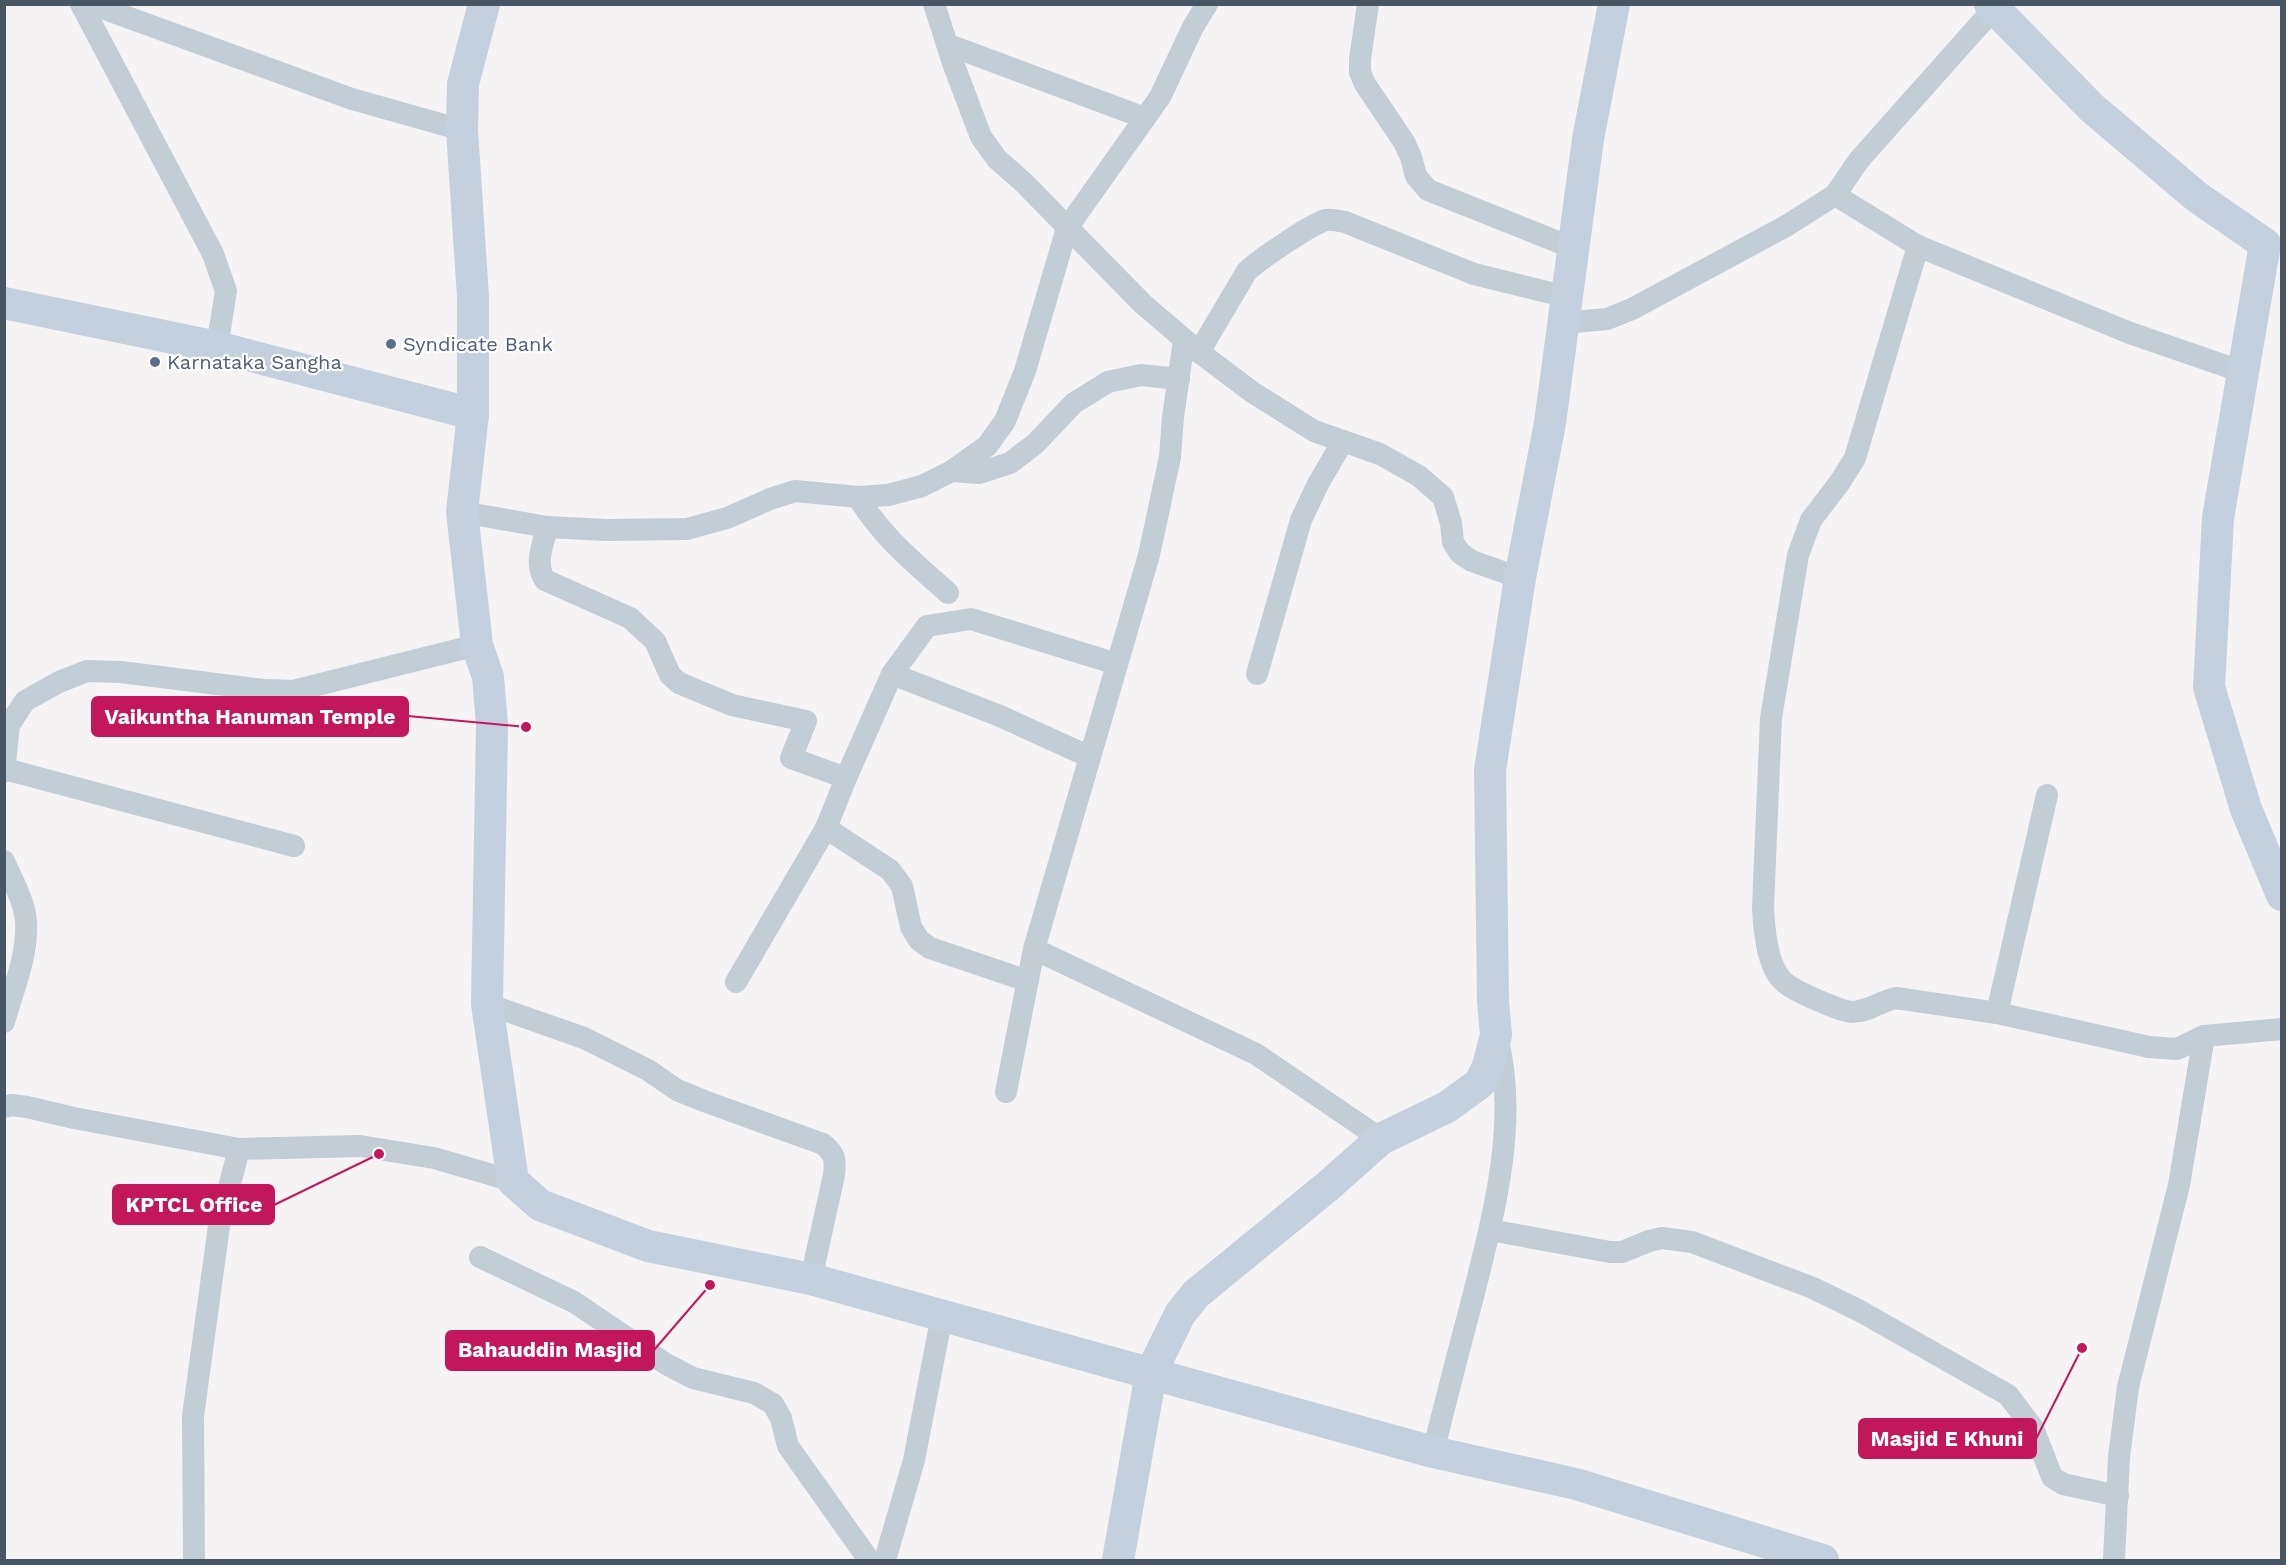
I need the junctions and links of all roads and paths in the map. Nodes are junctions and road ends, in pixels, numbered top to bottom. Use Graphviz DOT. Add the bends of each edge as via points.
graph roads {
  1 [pos="81,4"];
  2 [pos="91,4"];
  3 [pos="484,4"];
  4 [pos="934,4"];
  5 [pos="1207,4"];
  6 [pos="1368,4"];
  7 [pos="1614,4"];
  8 [pos="1994,6"];
  9 [pos="949,45"];
  10 [pos="1145,118"];
  11 [pos="462,130"];
  12 [pos="1835,195"];
  13 [pos="1067,228"];
  14 [pos="2273,238"];
  15 [pos="1918,246"];
  16 [pos="1573,248"];
  17 [pos="4,303"];
  18 [pos="1565,310"];
  19 [pos="1192,346"];
  20 [pos="217,347"];
  21 [pos="2243,372"];
  22 [pos="1179,379"];
  23 [pos="473,414"];
  24 [pos="1343,441"];
  25 [pos="952,471"];
  26 [pos="858,497"];
  27 [pos="462,512"];
  28 [pos="547,527"];
  29 [pos="1520,578"];
  30 [pos="948,593"];
  31 [pos="477,645"];
  32 [pos="1117,664"];
  33 [pos="892,674"];
  34 [pos="1257,674"];
  35 [pos="7,725"];
  36 [pos="1090,757"];
  37 [pos="5,770"];
  38 [pos="846,777"];
  39 [pos="2047,795"];
  40 [pos="826,828"];
  41 [pos="294,846"];
  42 [pos="4,861"];
  43 [pos="2282,895"];
  44 [pos="1034,949"];
  45 [pos="1028,981"];
  46 [pos="736,982"];
  47 [pos="487,1004"];
  48 [pos="1997,1013"];
  49 [pos="4,1022"];
  50 [pos="2282,1029"];
  51 [pos="1496,1035"];
  52 [pos="2204,1036"];
  53 [pos="1006,1092"];
  54 [pos="4,1107"];
  55 [pos="1381,1138"];
  56 [pos="239,1149"];
  57 [pos="513,1181"];
  58 [pos="1490,1230"];
  59 [pos="480,1257"];
  60 [pos="811,1279"];
  61 [pos="942,1315"];
  62 [pos="1151,1372"];
  63 [pos="1433,1452"];
  64 [pos="2118,1496"];
  65 [pos="194,1560"];
  66 [pos="868,1560"];
  67 [pos="885,1560"];
  68 [pos="1118,1560"];
  69 [pos="1823,1560"];
  70 [pos="2114,1560"];
  1 -- 20 [label="street" via="222,275 226,291"];
  2 -- 11 [label="street" via="352,99"];
  3 -- 11 [label="street" via="463,84"];
  4 -- 9 [label="street"];
  5 -- 10 [label="street" via="1160,97"];
  6 -- 16 [label="street" via="1360,72 1404,142 1416,177 1428,190"];
  7 -- 16 [label="street" via="1588,139"];
  8 -- 12 [label="street" via="1859,160"];
  8 -- 14 [label="street" via="2092,108 2197,197"];
  9 -- 10 [label="street"];
  9 -- 13 [label="street" via="981,137 997,159"];
  10 -- 13 [label="street"];
  11 -- 23 [label="street" via="473,297"];
  12 -- 15 [label="street"];
  12 -- 18 [label="street" via="1786,226 1632,309 1607,319"];
  13 -- 19 [label="street" via="1143,304"];
  13 -- 25 [label="street" via="1025,371 1005,421 987,446"];
  14 -- 21 [label="street"];
  15 -- 21 [label="street" via="2130,333"];
  15 -- 48 [label="street" via="1855,458 1811,520 1798,555 1771,718 1765,937 1783,981 1801,993 1851,1012 1896,998"];
  16 -- 18 [label="street"];
  17 -- 20 [label="street"];
  18 -- 19 [label="street" via="1345,222 1328,220 1313,225 1247,271"];
  18 -- 29 [label="street" via="1550,423"];
  19 -- 22 [label="street"];
  19 -- 24 [label="street" via="1252,392 1314,431"];
  20 -- 23 [label="street"];
  21 -- 43 [label="street" via="2218,518 2209,687 2246,809"];
  22 -- 25 [label="street" via="1141,375 1108,381 1074,403 1035,444 1010,463 979,473"];
  22 -- 32 [label="street" via="1170,457 1149,555"];
  23 -- 27 [label="street"];
  24 -- 29 [label="street" via="1380,454 1419,476 1443,497 1453,542 1460,554"];
  24 -- 34 [label="street" via="1301,520"];
  25 -- 26 [label="street" via="922,486 888,495"];
  26 -- 28 [label="street" via="795,491 687,529"];
  26 -- 30 [label="street" via="884,535"];
  27 -- 28 [label="street"];
  27 -- 31 [label="street"];
  28 -- 38 [label="street" via="539,564 545,580 640,625 655,641 670,675 679,683 732,705 806,721 791,758"];
  29 -- 51 [label="street" via="1490,770"];
  31 -- 35 [label="street" via="292,691 87,671 26,701"];
  31 -- 47 [label="street" via="488,677 492,725"];
  32 -- 33 [label="street" via="971,619 927,626"];
  32 -- 36 [label="street"];
  33 -- 36 [label="street" via="1000,716"];
  33 -- 38 [label="street"];
  35 -- 37 [label="street"];
  36 -- 44 [label="street"];
  37 -- 41 [label="street"];
  38 -- 40 [label="street"];
  39 -- 48 [label="street"];
  40 -- 45 [label="street" via="890,870 902,886 911,927 919,940 930,948"];
  40 -- 46 [label="street"];
  42 -- 49 [label="street" via="26,921 25,947"];
  44 -- 45 [label="street"];
  44 -- 55 [label="street" via="1256,1054"];
  45 -- 53 [label="street"];
  47 -- 57 [label="street"];
  47 -- 60 [label="street" via="584,1038 648,1070 677,1090 823,1144 834,1153 834,1175"];
  48 -- 52 [label="street" via="2149,1047 2177,1049"];
  50 -- 52 [label="street"];
  51 -- 55 [label="street" via="1480,1083 1447,1107"];
  51 -- 58 [label="street" via="1507,1097 1502,1164"];
  52 -- 64 [label="street" via="2179,1185 2128,1387"];
  54 -- 56 [label="street" via="27,1107"];
  55 -- 62 [label="street" via="1196,1294 1179,1314"];
  56 -- 57 [label="street" via="360,1146 434,1158"];
  56 -- 65 [label="street" via="219,1226 193,1416"];
  57 -- 60 [label="street" via="540,1205 648,1246"];
  58 -- 63 [label="street"];
  58 -- 64 [label="street" via="1610,1252 1622,1252 1662,1238 1692,1242 1812,1288 2008,1395 2033,1428 2052,1477 2063,1484"];
  59 -- 66 [label="street" via="574,1302 693,1378 753,1393 773,1404 788,1446"];
  60 -- 61 [label="street"];
  61 -- 62 [label="street"];
  61 -- 67 [label="street" via="914,1460"];
  62 -- 63 [label="street"];
  62 -- 68 [label="street"];
  63 -- 69 [label="street" via="1576,1484"];
  64 -- 70 [label="street"];
}
